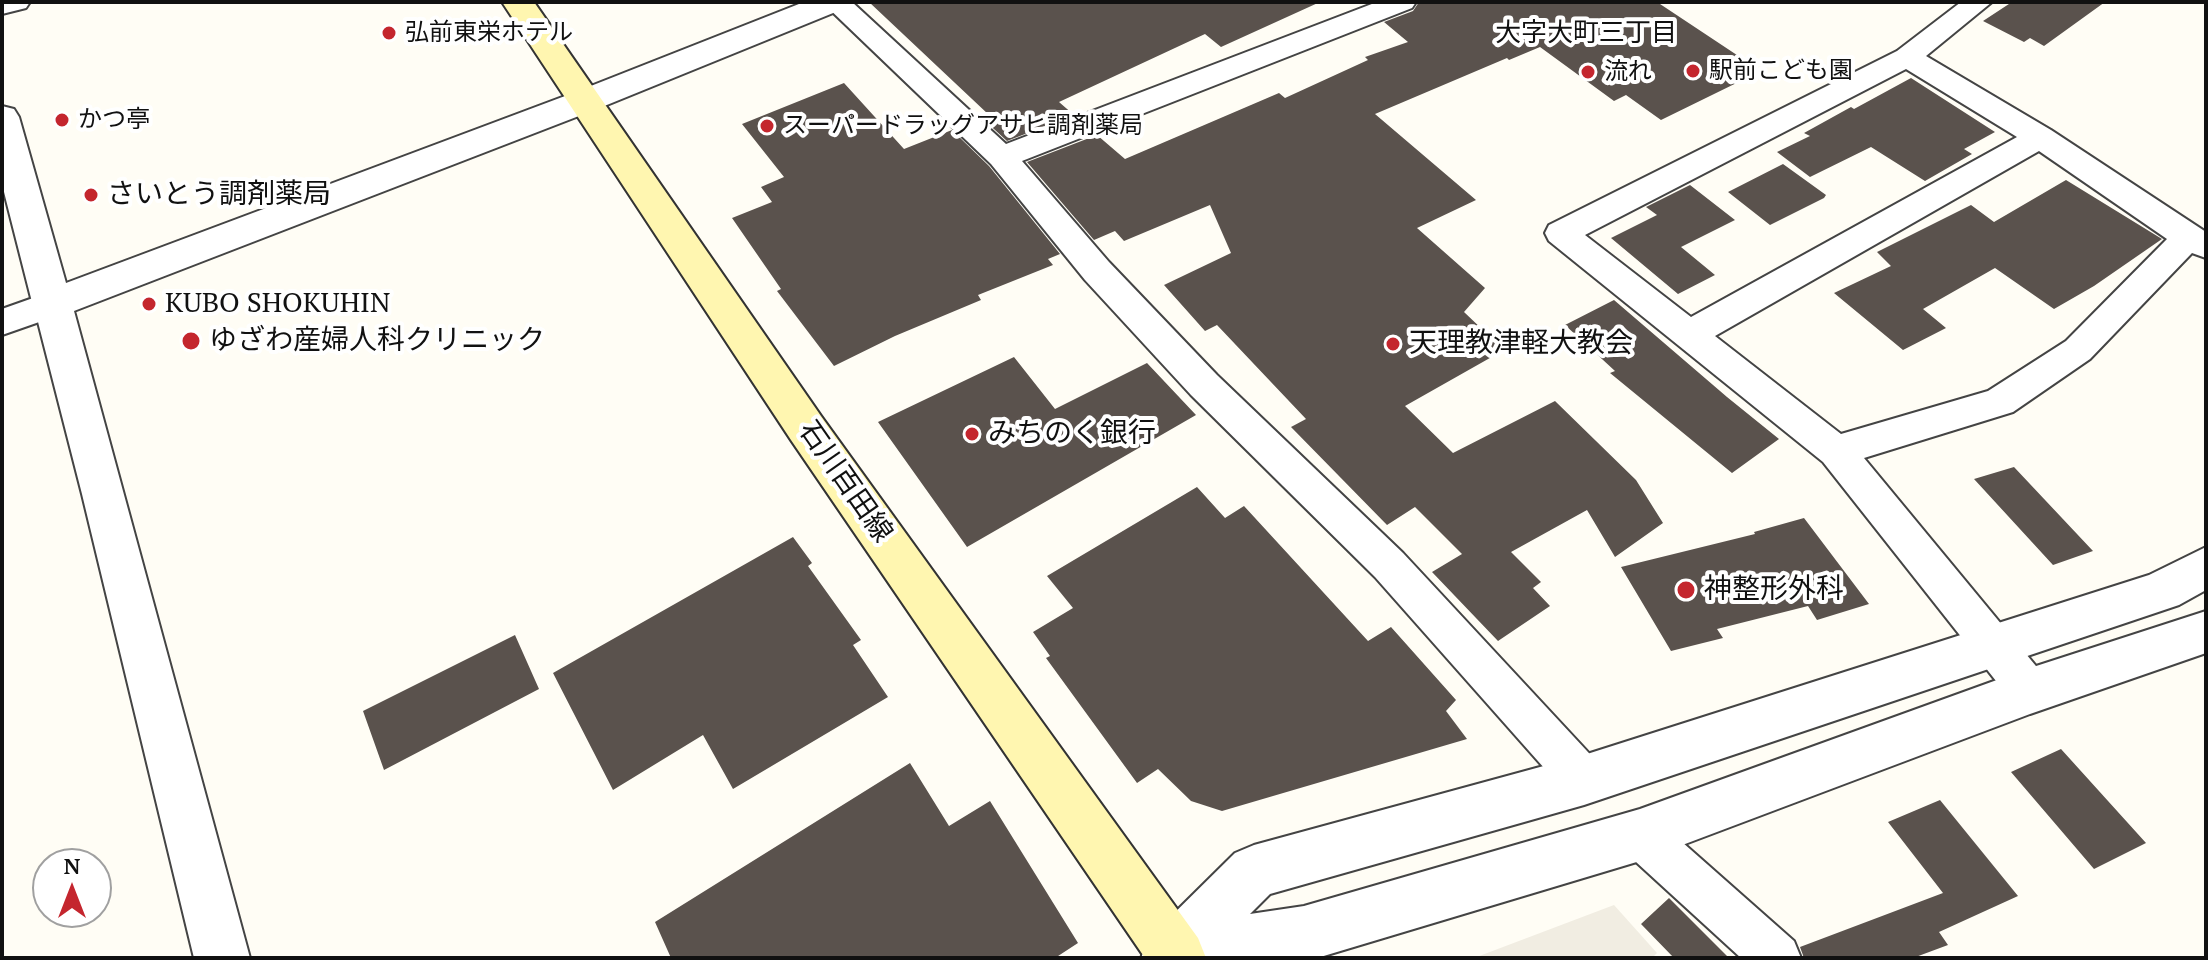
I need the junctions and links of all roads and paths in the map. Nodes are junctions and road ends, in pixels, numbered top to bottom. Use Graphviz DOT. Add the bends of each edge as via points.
graph roads {
  1 [pos="16,2"];
  2 [pos="518,2"];
  3 [pos="834,2"];
  4 [pos="1402,2"];
  5 [pos="1978,2"];
  6 [pos="2,6"];
  7 [pos="1907,57"];
  8 [pos="585,101"];
  9 [pos="2,117"];
  10 [pos="2040,137"];
  11 [pos="1002,157"];
  12 [pos="2197,241"];
  13 [pos="50,305"];
  14 [pos="2,322"];
  15 [pos="1690,334"];
  16 [pos="1836,451"];
  17 [pos="2206,567"];
  18 [pos="2206,632"];
  19 [pos="1995,648"];
  20 [pos="2030,691"];
  21 [pos="1584,780"];
  22 [pos="1640,835"];
  23 [pos="1174,957"];
  24 [pos="222,958"];
  25 [pos="1777,958"];
  1 -- 6 [label="street"];
  2 -- 8 [label="main road, 石川百田線"];
  3 -- 8 [label="street"];
  3 -- 11 [label="street"];
  4 -- 11 [label="street"];
  5 -- 7 [label="street"];
  7 -- 10 [label="street"];
  7 -- 15 [label="street" via="1561,233"];
  8 -- 13 [label="street"];
  8 -- 23 [label="main road, 石川百田線"];
  9 -- 13 [label="street"];
  10 -- 12 [label="street"];
  10 -- 15 [label="street"];
  11 -- 21 [label="street" via="1204,385 1389,565"];
  12 -- 16 [label="street" via="2078,350 2000,402"];
  13 -- 14 [label="street"];
  13 -- 24 [label="street" via="104,494"];
  15 -- 16 [label="street"];
  16 -- 19 [label="street"];
  17 -- 19 [label="street" via="2162,591"];
  18 -- 20 [label="street"];
  19 -- 20 [label="street"];
  19 -- 21 [label="street"];
  20 -- 22 [label="street"];
  21 -- 23 [label="street" via="1254,872"];
  22 -- 23 [label="street" via="1304,934"];
  22 -- 25 [label="street"];
}
